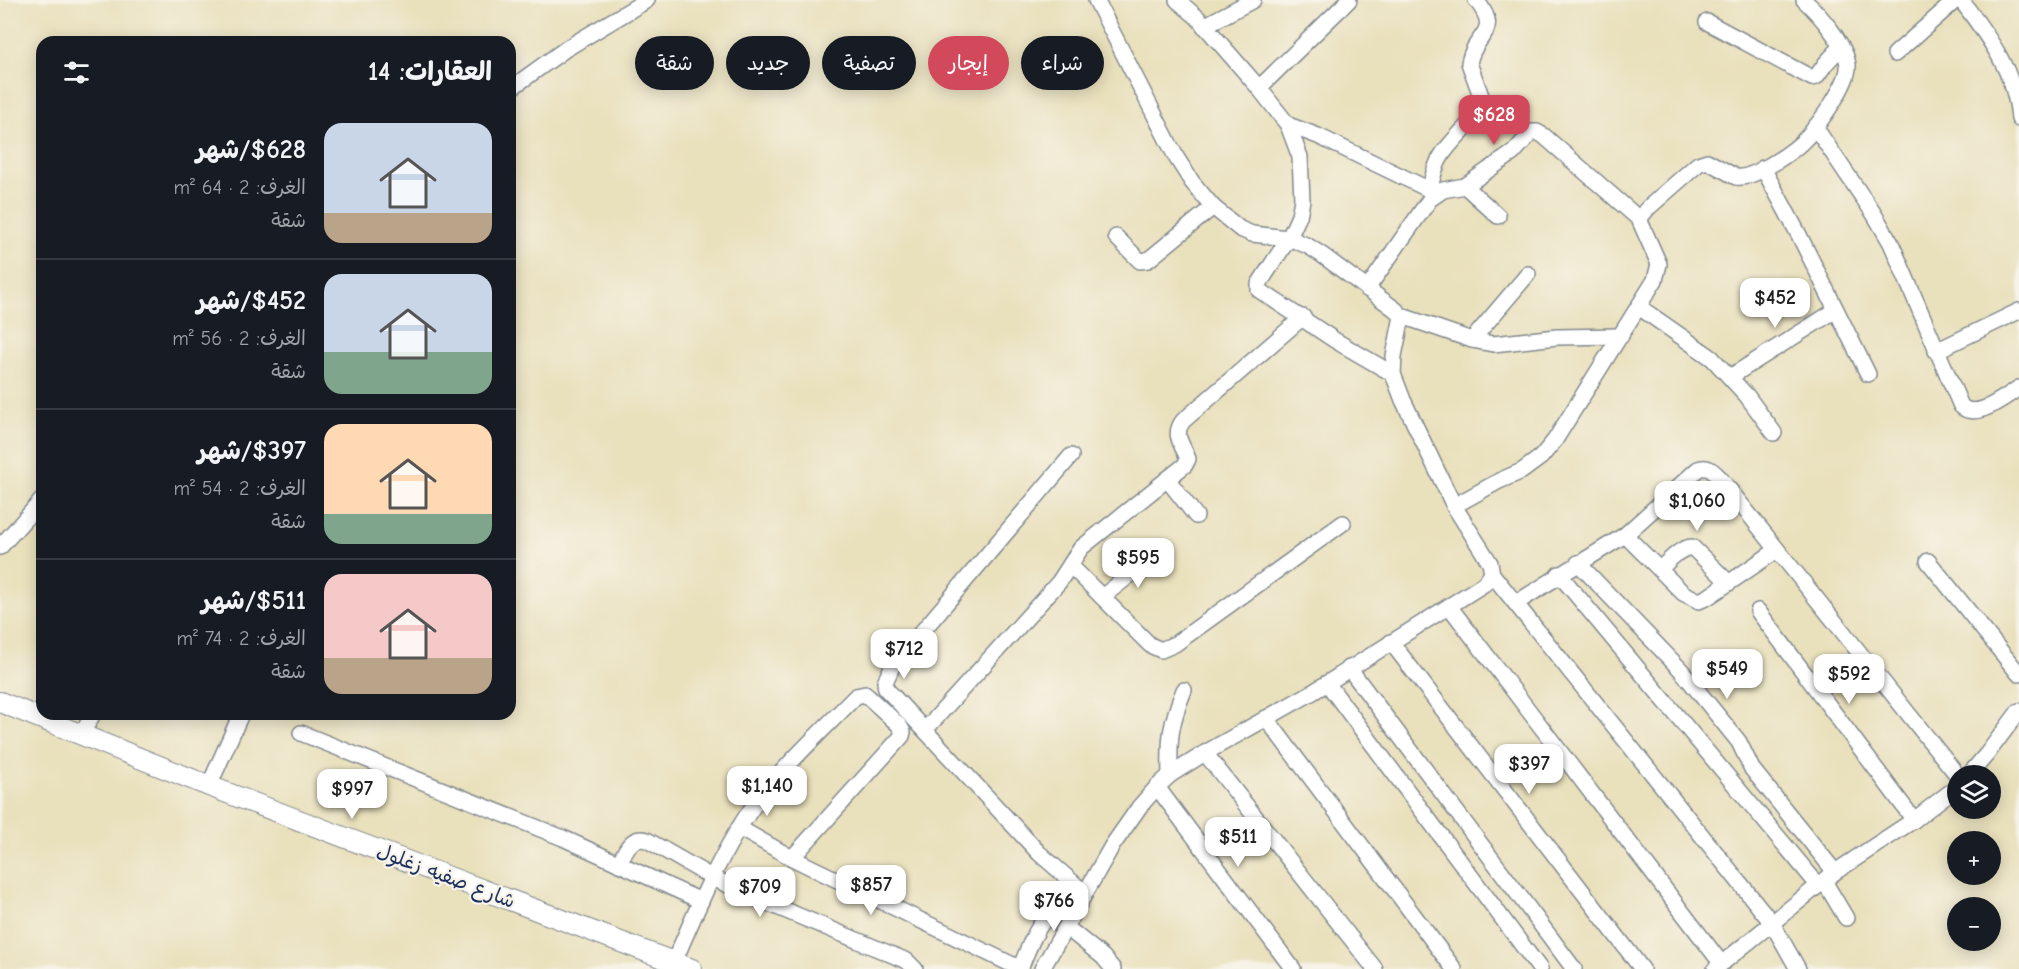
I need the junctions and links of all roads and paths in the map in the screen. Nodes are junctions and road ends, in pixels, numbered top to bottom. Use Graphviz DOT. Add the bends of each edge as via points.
graph roads {
  1 [pos="1096,0"];
  2 [pos="1253,0"];
  3 [pos="1476,0"];
  4 [pos="1804,0"];
  5 [pos="1956,0"];
  6 [pos="1961,0"];
  7 [pos="644,1"];
  8 [pos="1181,1"];
  9 [pos="1344,2"];
  10 [pos="1707,22"];
  11 [pos="1204,26"];
  12 [pos="1841,47"];
  13 [pos="1895,54"];
  14 [pos="516,85"];
  15 [pos="1259,88"];
  16 [pos="2019,119"];
  17 [pos="1288,126"];
  18 [pos="1815,127"];
  19 [pos="1763,168"];
  20 [pos="1465,186"];
  21 [pos="1433,191"];
  22 [pos="1213,207"];
  23 [pos="1498,216"];
  24 [pos="1639,219"];
  25 [pos="1116,237"];
  26 [pos="1289,238"];
  27 [pos="1528,274"];
  28 [pos="1367,289"];
  29 [pos="1639,307"];
  30 [pos="1836,310"];
  31 [pos="2019,311"];
  32 [pos="1402,316"];
  33 [pos="1303,317"];
  34 [pos="1621,336"];
  35 [pos="1472,339"];
  36 [pos="1936,351"];
  37 [pos="1394,374"];
  38 [pos="1868,374"];
  39 [pos="1730,377"];
  40 [pos="2019,388"];
  41 [pos="1774,433"];
  42 [pos="1071,456"];
  43 [pos="1167,479"];
  44 [pos="1454,506"];
  45 [pos="36,507"];
  46 [pos="1196,516"];
  47 [pos="1343,523"];
  48 [pos="1625,535"];
  49 [pos="0,547"];
  50 [pos="1777,550"];
  51 [pos="1154,556"];
  52 [pos="1928,561"];
  53 [pos="1578,563"];
  54 [pos="1070,565"];
  55 [pos="1660,569"];
  56 [pos="1492,574"];
  57 [pos="1559,574"];
  58 [pos="1728,582"];
  59 [pos="1102,597"];
  60 [pos="1516,603"];
  61 [pos="1449,606"];
  62 [pos="1758,611"];
  63 [pos="1391,642"];
  64 [pos="1349,668"];
  65 [pos="2019,674"];
  66 [pos="1327,683"];
  67 [pos="1184,690"];
  68 [pos="0,702"];
  69 [pos="2019,711"];
  70 [pos="36,716"];
  71 [pos="1266,718"];
  72 [pos="46,720"];
  73 [pos="90,720"];
  74 [pos="239,720"];
  75 [pos="925,730"];
  76 [pos="301,733"];
  77 [pos="82,734"];
  78 [pos="1205,753"];
  79 [pos="1746,754"];
  80 [pos="1949,765"];
  81 [pos="1978,765"];
  82 [pos="1723,772"];
  83 [pos="1170,775"];
  84 [pos="209,786"];
  85 [pos="1157,787"];
  86 [pos="1947,795"];
  87 [pos="1914,820"];
  88 [pos="739,828"];
  89 [pos="792,858"];
  90 [pos="618,864"];
  91 [pos="713,878"];
  92 [pos="1826,879"];
  93 [pos="1082,891"];
  94 [pos="701,901"];
  95 [pos="1846,918"];
  96 [pos="1772,923"];
  97 [pos="1066,927"];
  98 [pos="683,966"];
  99 [pos="1717,967"];
  100 [pos="915,969"];
  101 [pos="1021,969"];
  102 [pos="1042,969"];
  103 [pos="1113,969"];
  104 [pos="1293,969"];
  105 [pos="1375,969"];
  106 [pos="1454,969"];
  107 [pos="1540,969"];
  108 [pos="1574,969"];
  109 [pos="1641,969"];
  110 [pos="1798,969"];
  1 -- 22 [label="street" via="1176,157"];
  2 -- 11 [label="street"];
  3 -- 21 [label="street" via="1489,21 1469,63 1485,101 1435,167"];
  4 -- 12 [label="street"];
  5 -- 13 [label="street"];
  6 -- 16 [label="street" via="2002,61 2014,87"];
  7 -- 14 [label="street"];
  8 -- 11 [label="street"];
  9 -- 15 [label="street"];
  10 -- 12 [label="street" via="1812,78"];
  11 -- 15 [label="street"];
  12 -- 18 [label="street" via="1847,73"];
  15 -- 17 [label="street"];
  17 -- 21 [label="street" via="1318,136"];
  17 -- 26 [label="street" via="1302,174 1299,216"];
  18 -- 19 [label="street" via="1806,138"];
  18 -- 36 [label="street" via="1891,243"];
  19 -- 24 [label="street" via="1740,178 1707,161 1698,164"];
  19 -- 30 [label="street"];
  20 -- 21 [label="street"];
  20 -- 23 [label="street"];
  20 -- 24 [label="street" via="1513,153 1532,132 1538,132"];
  21 -- 28 [label="street"];
  22 -- 25 [label="street" via="1148,260 1140,261"];
  22 -- 26 [label="street" via="1252,234"];
  24 -- 29 [label="street" via="1659,264 1655,280"];
  26 -- 28 [label="street" via="1322,255"];
  26 -- 33 [label="street" via="1258,288"];
  27 -- 35 [label="street"];
  28 -- 32 [label="street"];
  29 -- 34 [label="street"];
  29 -- 39 [label="street" via="1712,358"];
  30 -- 38 [label="street"];
  30 -- 39 [label="street"];
  31 -- 36 [label="street"];
  32 -- 35 [label="street"];
  32 -- 37 [label="street"];
  33 -- 37 [label="street"];
  33 -- 43 [label="street" via="1180,425 1177,434 1188,462"];
  34 -- 35 [label="street" via="1493,344"];
  34 -- 44 [label="street" via="1541,457"];
  36 -- 40 [label="street" via="1965,411 1979,410"];
  37 -- 44 [label="street" via="1402,400"];
  39 -- 41 [label="street"];
  42 -- 75 [label="street" via="888,675 886,689"];
  43 -- 46 [label="street"];
  43 -- 54 [label="street" via="1081,548"];
  44 -- 56 [label="street" via="1490,563"];
  45 -- 49 [label="street"];
  47 -- 59 [label="street" via="1167,649 1150,645"];
  48 -- 50 [label="street" via="1704,467 1720,478"];
  48 -- 53 [label="street"];
  48 -- 55 [label="street"];
  50 -- 58 [label="street"];
  50 -- 80 [label="street"];
  51 -- 59 [label="street"];
  52 -- 65 [label="street"];
  53 -- 57 [label="street"];
  53 -- 79 [label="street" via="1681,670"];
  54 -- 59 [label="street"];
  54 -- 75 [label="street"];
  55 -- 58 [label="street" via="1683,593 1699,600"];
  55 -- 58 [label="street" via="1687,547"];
  56 -- 60 [label="street"];
  56 -- 61 [label="street" via="1484,584"];
  57 -- 60 [label="street"];
  57 -- 82 [label="street"];
  60 -- 96 [label="street"];
  61 -- 63 [label="street"];
  61 -- 99 [label="street"];
  62 -- 87 [label="street"];
  63 -- 64 [label="street"];
  63 -- 109 [label="street"];
  64 -- 66 [label="street"];
  64 -- 108 [label="street"];
  66 -- 71 [label="street"];
  66 -- 107 [label="street"];
  67 -- 83 [label="street" via="1172,720"];
  68 -- 70 [label="street, شارع صفيه زغلول"];
  69 -- 81 [label="street"];
  71 -- 78 [label="street"];
  71 -- 106 [label="street"];
  72 -- 77 [label="street, شارع صفيه زغلول"];
  73 -- 77 [label="street"];
  74 -- 84 [label="street"];
  75 -- 93 [label="street" via="1039,853"];
  76 -- 90 [label="street" via="563,838"];
  77 -- 84 [label="street, شارع صفيه زغلول"];
  78 -- 83 [label="street"];
  78 -- 105 [label="street"];
  79 -- 82 [label="street"];
  79 -- 92 [label="street" via="1752,769"];
  82 -- 92 [label="street"];
  83 -- 85 [label="street"];
  84 -- 98 [label="street, شارع صفيه زغلول"];
  85 -- 93 [label="street"];
  85 -- 104 [label="street"];
  86 -- 87 [label="street"];
  87 -- 92 [label="street"];
  88 -- 89 [label="street"];
  88 -- 89 [label="street" via="771,785 851,701 860,694 868,696 899,725 902,736"];
  88 -- 91 [label="street"];
  89 -- 101 [label="street"];
  90 -- 91 [label="street" via="629,844 641,838"];
  90 -- 94 [label="street"];
  91 -- 94 [label="street"];
  91 -- 100 [label="street" via="907,961"];
  92 -- 95 [label="street"];
  92 -- 96 [label="street"];
  93 -- 97 [label="street"];
  93 -- 101 [label="street" via="1060,903 1042,921"];
  94 -- 98 [label="street"];
  96 -- 99 [label="street"];
  96 -- 110 [label="street"];
  97 -- 102 [label="street"];
  97 -- 103 [label="street"];
}
